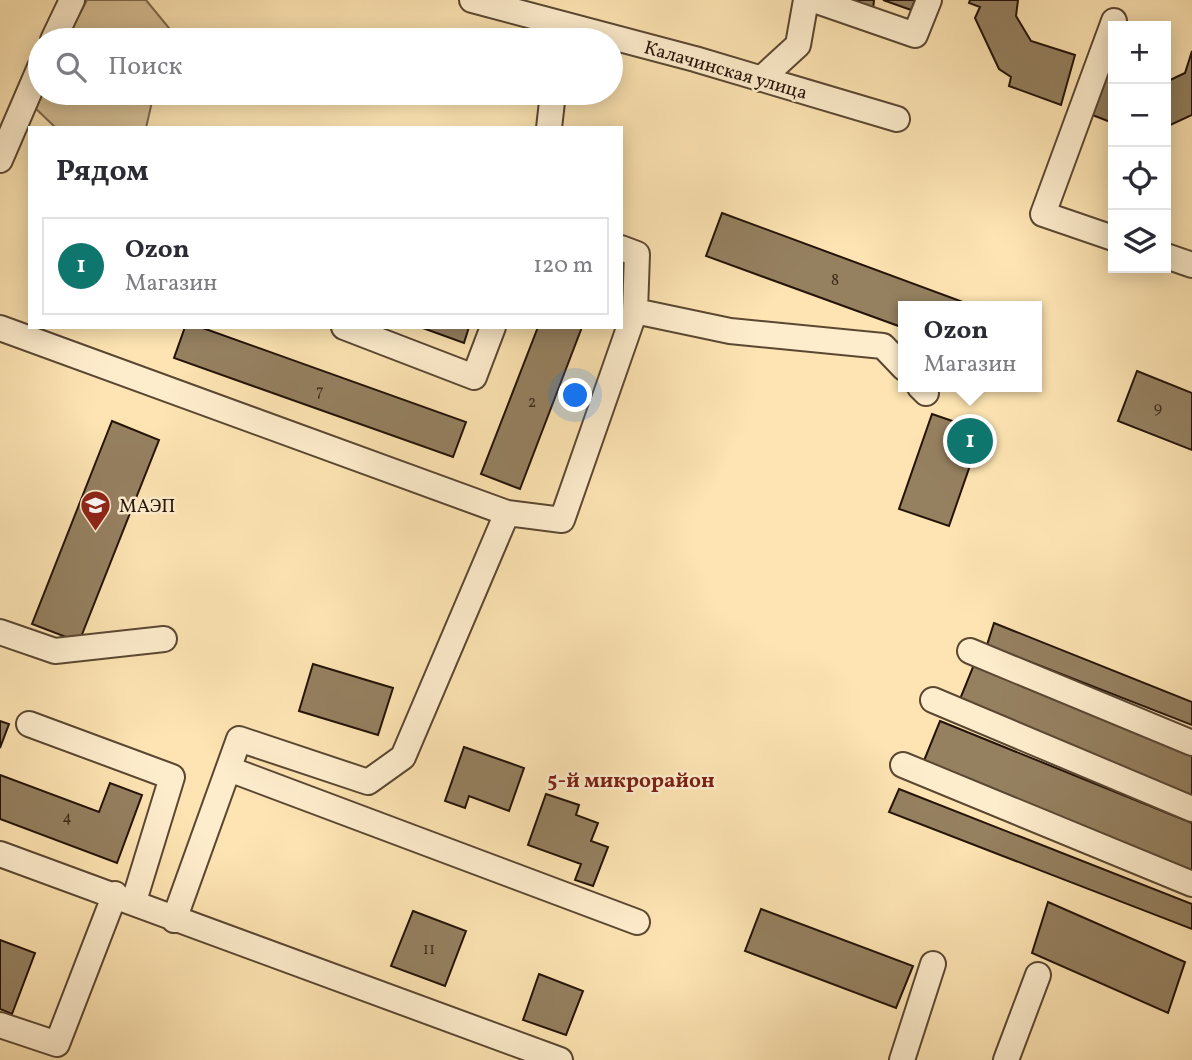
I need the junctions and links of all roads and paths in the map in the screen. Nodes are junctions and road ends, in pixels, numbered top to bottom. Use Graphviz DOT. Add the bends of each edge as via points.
graph roads {
  1 [pos="72,0"];
  2 [pos="472,0"];
  3 [pos="806,0"];
  4 [pos="814,0"];
  5 [pos="929,0"];
  6 [pos="59,28"];
  7 [pos="549,28"];
  8 [pos="1108,37"];
  9 [pos="623,47"];
  10 [pos="761,79"];
  11 [pos="28,94"];
  12 [pos="552,105"];
  13 [pos="897,119"];
  14 [pos="549,126"];
  15 [pos="0,160"];
  16 [pos="1108,236"];
  17 [pos="623,249"];
  18 [pos="1171,258"];
  19 [pos="1192,265"];
  20 [pos="635,311"];
  21 [pos="0,328"];
  22 [pos="354,329"];
  23 [pos="492,329"];
  24 [pos="396,337"];
  25 [pos="898,362"];
  26 [pos="507,513"];
  27 [pos="0,632"];
  28 [pos="164,639"];
  29 [pos="970,651"];
  30 [pos="933,700"];
  31 [pos="29,724"];
  32 [pos="1192,743"];
  33 [pos="903,765"];
  34 [pos="229,769"];
  35 [pos="1192,809"];
  36 [pos="0,854"];
  37 [pos="1192,884"];
  38 [pos="124,898"];
  39 [pos="174,920"];
  40 [pos="637,922"];
  41 [pos="933,964"];
  42 [pos="1038,975"];
  43 [pos="0,1025"];
  44 [pos="560,1060"];
  45 [pos="902,1060"];
  46 [pos="1006,1060"];
  1 -- 6 [label="street"];
  2 -- 7 [label="street, Калачинская улица"];
  3 -- 10 [label="street" via="797,45"];
  4 -- 5 [label="street" via="915,36"];
  8 -- 16 [label="street" via="1043,214"];
  9 -- 10 [label="street, Калачинская улица"];
  10 -- 13 [label="street, Калачинская улица"];
  11 -- 15 [label="street"];
  12 -- 14 [label="street"];
  17 -- 20 [label="street" via="637,254"];
  18 -- 19 [label="street"];
  20 -- 25 [label="street" via="730,331 883,346"];
  20 -- 26 [label="street" via="562,520"];
  21 -- 26 [label="street"];
  22 -- 24 [label="street"];
  23 -- 24 [label="street" via="474,377"];
  26 -- 34 [label="street" via="403,757 368,782 239,739"];
  27 -- 28 [label="street" via="55,651"];
  29 -- 32 [label="street"];
  30 -- 35 [label="street"];
  31 -- 38 [label="street" via="172,777"];
  33 -- 37 [label="street"];
  34 -- 39 [label="street"];
  34 -- 40 [label="street"];
  36 -- 38 [label="street"];
  38 -- 39 [label="street"];
  38 -- 43 [label="street" via="57,1044"];
  39 -- 44 [label="street"];
  41 -- 45 [label="street"];
  42 -- 46 [label="street"];
}
